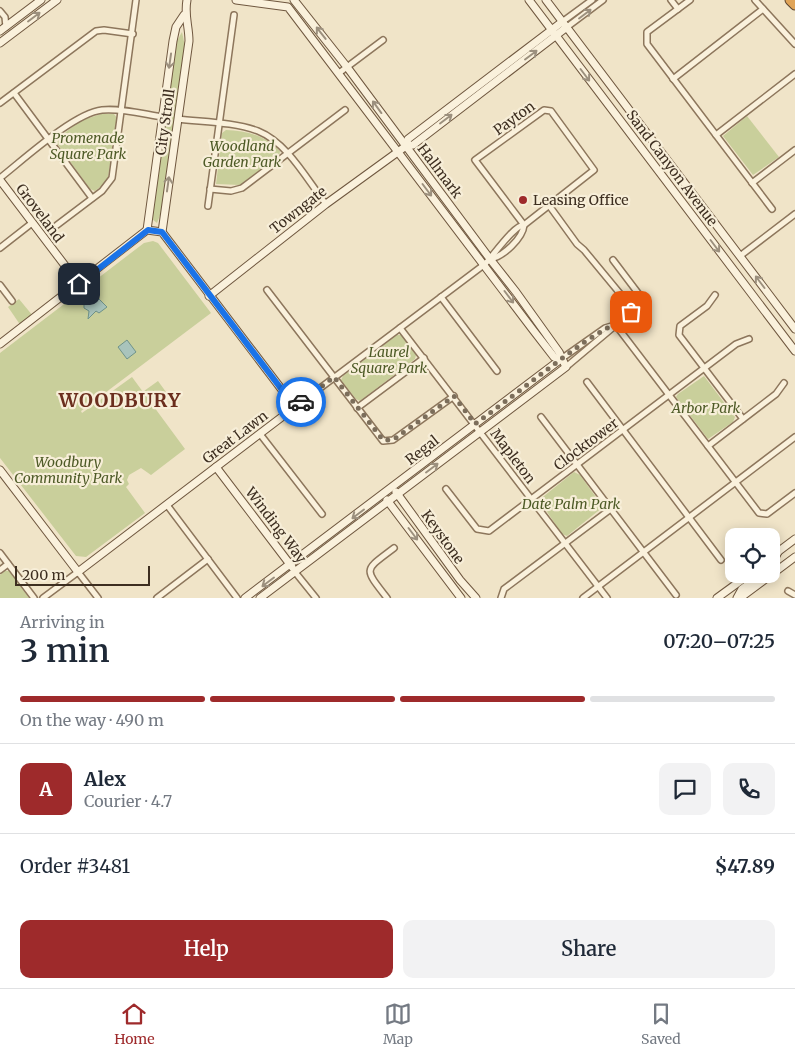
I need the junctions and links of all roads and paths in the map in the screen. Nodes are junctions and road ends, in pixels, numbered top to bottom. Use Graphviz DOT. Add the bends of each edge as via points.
graph roads {
  1 [pos="41,0"];
  2 [pos="57,0"];
  3 [pos="136,0"];
  4 [pos="187,0"];
  5 [pos="236,0"];
  6 [pos="295,0"];
  7 [pos="529,0"];
  8 [pos="546,0"];
  9 [pos="592,0"];
  10 [pos="603,0"];
  11 [pos="671,0"];
  12 [pos="690,0"];
  13 [pos="755,0"];
  14 [pos="790,0"];
  15 [pos="795,5"];
  16 [pos="678,9"];
  17 [pos="763,9"];
  18 [pos="0,10"];
  19 [pos="290,10"];
  20 [pos="234,15"];
  21 [pos="184,16"];
  22 [pos="564,25"];
  23 [pos="2,27"];
  24 [pos="554,33"];
  25 [pos="12,34"];
  26 [pos="132,34"];
  27 [pos="383,40"];
  28 [pos="0,43"];
  29 [pos="795,44"];
  30 [pos="347,67"];
  31 [pos="339,73"];
  32 [pos="795,74"];
  33 [pos="673,79"];
  34 [pos="14,93"];
  35 [pos="0,103"];
  36 [pos="345,110"];
  37 [pos="122,111"];
  38 [pos="163,117"];
  39 [pos="178,119"];
  40 [pos="219,124"];
  41 [pos="716,135"];
  42 [pos="49,140"];
  43 [pos="406,146"];
  44 [pos="795,150"];
  45 [pos="398,152"];
  46 [pos="288,154"];
  47 [pos="0,179"];
  48 [pos="752,183"];
  49 [pos="210,189"];
  50 [pos="92,198"];
  51 [pos="326,204"];
  52 [pos="548,204"];
  53 [pos="208,206"];
  54 [pos="772,209"];
  55 [pos="795,214"];
  56 [pos="32,223"];
  57 [pos="524,224"];
  58 [pos="57,225"];
  59 [pos="154,231"];
  60 [pos="0,248"];
  61 [pos="740,256"];
  62 [pos="613,260"];
  63 [pos="487,262"];
  64 [pos="79,284"];
  65 [pos="0,285"];
  66 [pos="268,290"];
  67 [pos="715,294"];
  68 [pos="208,296"];
  69 [pos="441,297"];
  70 [pos="12,301"];
  71 [pos="627,302"];
  72 [pos="615,324"];
  73 [pos="400,328"];
  74 [pos="795,329"];
  75 [pos="750,339"];
  76 [pos="0,344"];
  77 [pos="795,351"];
  78 [pos="424,358"];
  79 [pos="561,360"];
  80 [pos="566,366"];
  81 [pos="704,368"];
  82 [pos="497,371"];
  83 [pos="334,377"];
  84 [pos="587,382"];
  85 [pos="784,383"];
  86 [pos="669,395"];
  87 [pos="454,396"];
  88 [pos="295,407"];
  89 [pos="358,408"];
  90 [pos="540,417"];
  91 [pos="743,419"];
  92 [pos="475,424"];
  93 [pos="624,430"];
  94 [pos="480,432"];
  95 [pos="260,434"];
  96 [pos="795,437"];
  97 [pos="708,446"];
  98 [pos="578,465"];
  99 [pos="216,467"];
  100 [pos="0,470"];
  101 [pos="735,482"];
  102 [pos="446,489"];
  103 [pos="395,491"];
  104 [pos="795,493"];
  105 [pos="386,498"];
  106 [pos="532,499"];
  107 [pos="167,505"];
  108 [pos="612,508"];
  109 [pos="322,514"];
  110 [pos="689,517"];
  111 [pos="795,539"];
  112 [pos="565,543"];
  113 [pos="394,548"];
  114 [pos="780,550"];
  115 [pos="644,552"];
  116 [pos="0,553"];
  117 [pos="795,557"];
  118 [pos="208,559"];
  119 [pos="721,560"];
  120 [pos="8,564"];
  121 [pos="290,565"];
  122 [pos="0,570"];
  123 [pos="78,572"];
  124 [pos="295,572"];
  125 [pos="738,583"];
  126 [pos="750,583"];
  127 [pos="598,586"];
  128 [pos="788,591"];
  129 [pos="676,595"];
  130 [pos="795,595"];
  131 [pos="741,597"];
  132 [pos="34,598"];
  133 [pos="43,598"];
  134 [pos="98,598"];
  135 [pos="157,598"];
  136 [pos="237,598"];
  137 [pos="246,598"];
  138 [pos="260,598"];
  139 [pos="316,598"];
  140 [pos="387,598"];
  141 [pos="461,598"];
  142 [pos="476,598"];
  143 [pos="501,598"];
  144 [pos="583,598"];
  145 [pos="606,598"];
  146 [pos="718,598"];
  1 -- 23 [label="street"];
  25 -- 2 [label="street, one-way"];
  3 -- 26 [label="street"];
  4 -- 21 [label="street, City Stroll"];
  5 -- 19 [label="street"];
  6 -- 19 [label="street"];
  30 -- 6 [label="street, Hallmark, one-way"];
  7 -- 24 [label="street, Sand Canyon Avenue"];
  8 -- 22 [label="street, Sand Canyon Avenue"];
  9 -- 22 [label="street, Towngate"];
  22 -- 10 [label="street, Towngate, one-way"];
  11 -- 16 [label="street"];
  12 -- 16 [label="street"];
  13 -- 17 [label="street"];
  14 -- 15 [label="highway"];
  16 -- 33 [label="street" via="647,32 646,38"];
  17 -- 29 [label="street"];
  17 -- 33 [label="street"];
  18 -- 23 [label="street" via="5,17"];
  19 -- 31 [label="street, Hallmark"];
  20 -- 40 [label="street"];
  21 -- 38 [label="street, City Stroll, one-way" via="176,27"];
  21 -- 39 [label="street, City Stroll" via="189,28 189,41"];
  22 -- 24 [label="street, Towngate"];
  22 -- 61 [label="street, Sand Canyon Avenue"];
  23 -- 25 [label="street"];
  24 -- 43 [label="street, Towngate" via="409,138"];
  24 -- 77 [label="street, Sand Canyon Avenue, one-way"];
  25 -- 28 [label="street"];
  26 -- 34 [label="street" via="96,31"];
  26 -- 37 [label="street"];
  27 -- 30 [label="street"];
  30 -- 31 [label="street"];
  43 -- 30 [label="street, Hallmark, one-way"];
  31 -- 45 [label="street, Hallmark"];
  32 -- 41 [label="street"];
  33 -- 41 [label="street"];
  34 -- 35 [label="street"];
  34 -- 42 [label="street"];
  36 -- 46 [label="street"];
  37 -- 38 [label="street"];
  37 -- 42 [label="street" via="93,112 77,119"];
  37 -- 50 [label="street" via="112,178 106,188"];
  38 -- 59 [label="street, City Stroll"];
  39 -- 40 [label="street"];
  59 -- 39 [label="street, City Stroll, one-way"];
  40 -- 46 [label="street" via="258,131"];
  40 -- 49 [label="street"];
  41 -- 48 [label="street"];
  42 -- 47 [label="street"];
  42 -- 50 [label="street"];
  43 -- 45 [label="street, Towngate"];
  43 -- 63 [label="street, Hallmark"];
  44 -- 48 [label="street"];
  45 -- 51 [label="street, Towngate"];
  45 -- 63 [label="street, Hallmark, one-way"];
  46 -- 49 [label="street" via="242,188 231,191"];
  46 -- 51 [label="street"];
  47 -- 56 [label="street, Groveland"];
  48 -- 54 [label="street"];
  49 -- 53 [label="street"];
  50 -- 58 [label="street"];
  51 -- 68 [label="street, Towngate"];
  52 -- 57 [label="street, Payton"];
  52 -- 57 [label="street, Payton" via="594,170 551,111 544,110 475,160"];
  52 -- 71 [label="street" via="577,244"];
  55 -- 61 [label="street"];
  56 -- 60 [label="street"];
  56 -- 64 [label="street, Groveland"];
  57 -- 63 [label="street, Payton" via="511,232"];
  59 -- 64 [label="street"];
  59 -- 68 [label="street"];
  74 -- 61 [label="street, Sand Canyon Avenue, one-way"];
  62 -- 72 [label="street, Regal" via="642,301"];
  63 -- 69 [label="street, Great Lawn"];
  63 -- 79 [label="street, Hallmark" via="554,344"];
  64 -- 76 [label="street"];
  65 -- 70 [label="street"];
  66 -- 83 [label="street"];
  67 -- 81 [label="street" via="707,306 678,331 681,340"];
  68 -- 88 [label="street"];
  69 -- 73 [label="street, Great Lawn"];
  69 -- 82 [label="street"];
  72 -- 79 [label="street, Regal"];
  72 -- 80 [label="street, Regal"];
  72 -- 86 [label="street"];
  73 -- 78 [label="street, Mapleton"];
  73 -- 83 [label="street, Great Lawn"];
  75 -- 81 [label="street, Clocktower" via="736,344"];
  78 -- 87 [label="street, Mapleton"];
  78 -- 89 [label="street"];
  79 -- 80 [label="street, Hallmark"];
  79 -- 92 [label="street, Regal"];
  80 -- 94 [label="street, Regal"];
  81 -- 86 [label="street, Clocktower"];
  81 -- 91 [label="street"];
  83 -- 88 [label="street, Great Lawn"];
  83 -- 89 [label="street"];
  84 -- 93 [label="street"];
  85 -- 91 [label="street" via="776,394"];
  86 -- 93 [label="street, Clocktower"];
  86 -- 97 [label="street"];
  87 -- 89 [label="street" via="386,442 380,439"];
  87 -- 92 [label="street, Mapleton"];
  88 -- 95 [label="street, Great Lawn"];
  90 -- 98 [label="street"];
  91 -- 97 [label="street"];
  92 -- 94 [label="street, Mapleton"];
  92 -- 103 [label="street, Regal"];
  93 -- 98 [label="street, Clocktower"];
  93 -- 110 [label="street"];
  103 -- 94 [label="street, Regal, one-way"];
  94 -- 106 [label="street, Mapleton"];
  95 -- 99 [label="street, Great Lawn"];
  95 -- 109 [label="street"];
  96 -- 101 [label="street"];
  97 -- 101 [label="street"];
  98 -- 106 [label="street, Clocktower"];
  98 -- 108 [label="street"];
  99 -- 107 [label="street, Great Lawn"];
  99 -- 121 [label="street, Winding Way"];
  100 -- 123 [label="street"];
  101 -- 104 [label="street" via="761,514 767,514"];
  101 -- 110 [label="street"];
  102 -- 106 [label="street, Clocktower" via="477,529 484,532"];
  103 -- 105 [label="street, Regal"];
  103 -- 142 [label="street, Keystone"];
  105 -- 121 [label="street, Regal, one-way"];
  105 -- 124 [label="street, Regal"];
  105 -- 141 [label="street, Keystone, one-way"];
  106 -- 112 [label="street, Mapleton"];
  107 -- 118 [label="street"];
  107 -- 123 [label="street, Great Lawn"];
  108 -- 112 [label="street"];
  108 -- 115 [label="street"];
  110 -- 115 [label="street"];
  110 -- 119 [label="street"];
  111 -- 114 [label="street"];
  112 -- 127 [label="street, Mapleton"];
  112 -- 143 [label="street" via="504,589"];
  113 -- 140 [label="street" via="369,571"];
  115 -- 127 [label="street"];
  115 -- 129 [label="street"];
  116 -- 120 [label="street"];
  117 -- 131 [label="street"];
  118 -- 135 [label="street"];
  118 -- 136 [label="street"];
  120 -- 122 [label="street"];
  120 -- 132 [label="street"];
  121 -- 124 [label="street, Winding Way"];
  121 -- 137 [label="street, Regal, one-way"];
  123 -- 133 [label="street, Great Lawn"];
  123 -- 134 [label="street"];
  124 -- 138 [label="street, Regal"];
  124 -- 139 [label="street, Winding Way"];
  125 -- 146 [label="street"];
  126 -- 131 [label="street" via="742,589"];
  127 -- 144 [label="street"];
  127 -- 145 [label="street, Mapleton"];
  128 -- 130 [label="street"];
}
